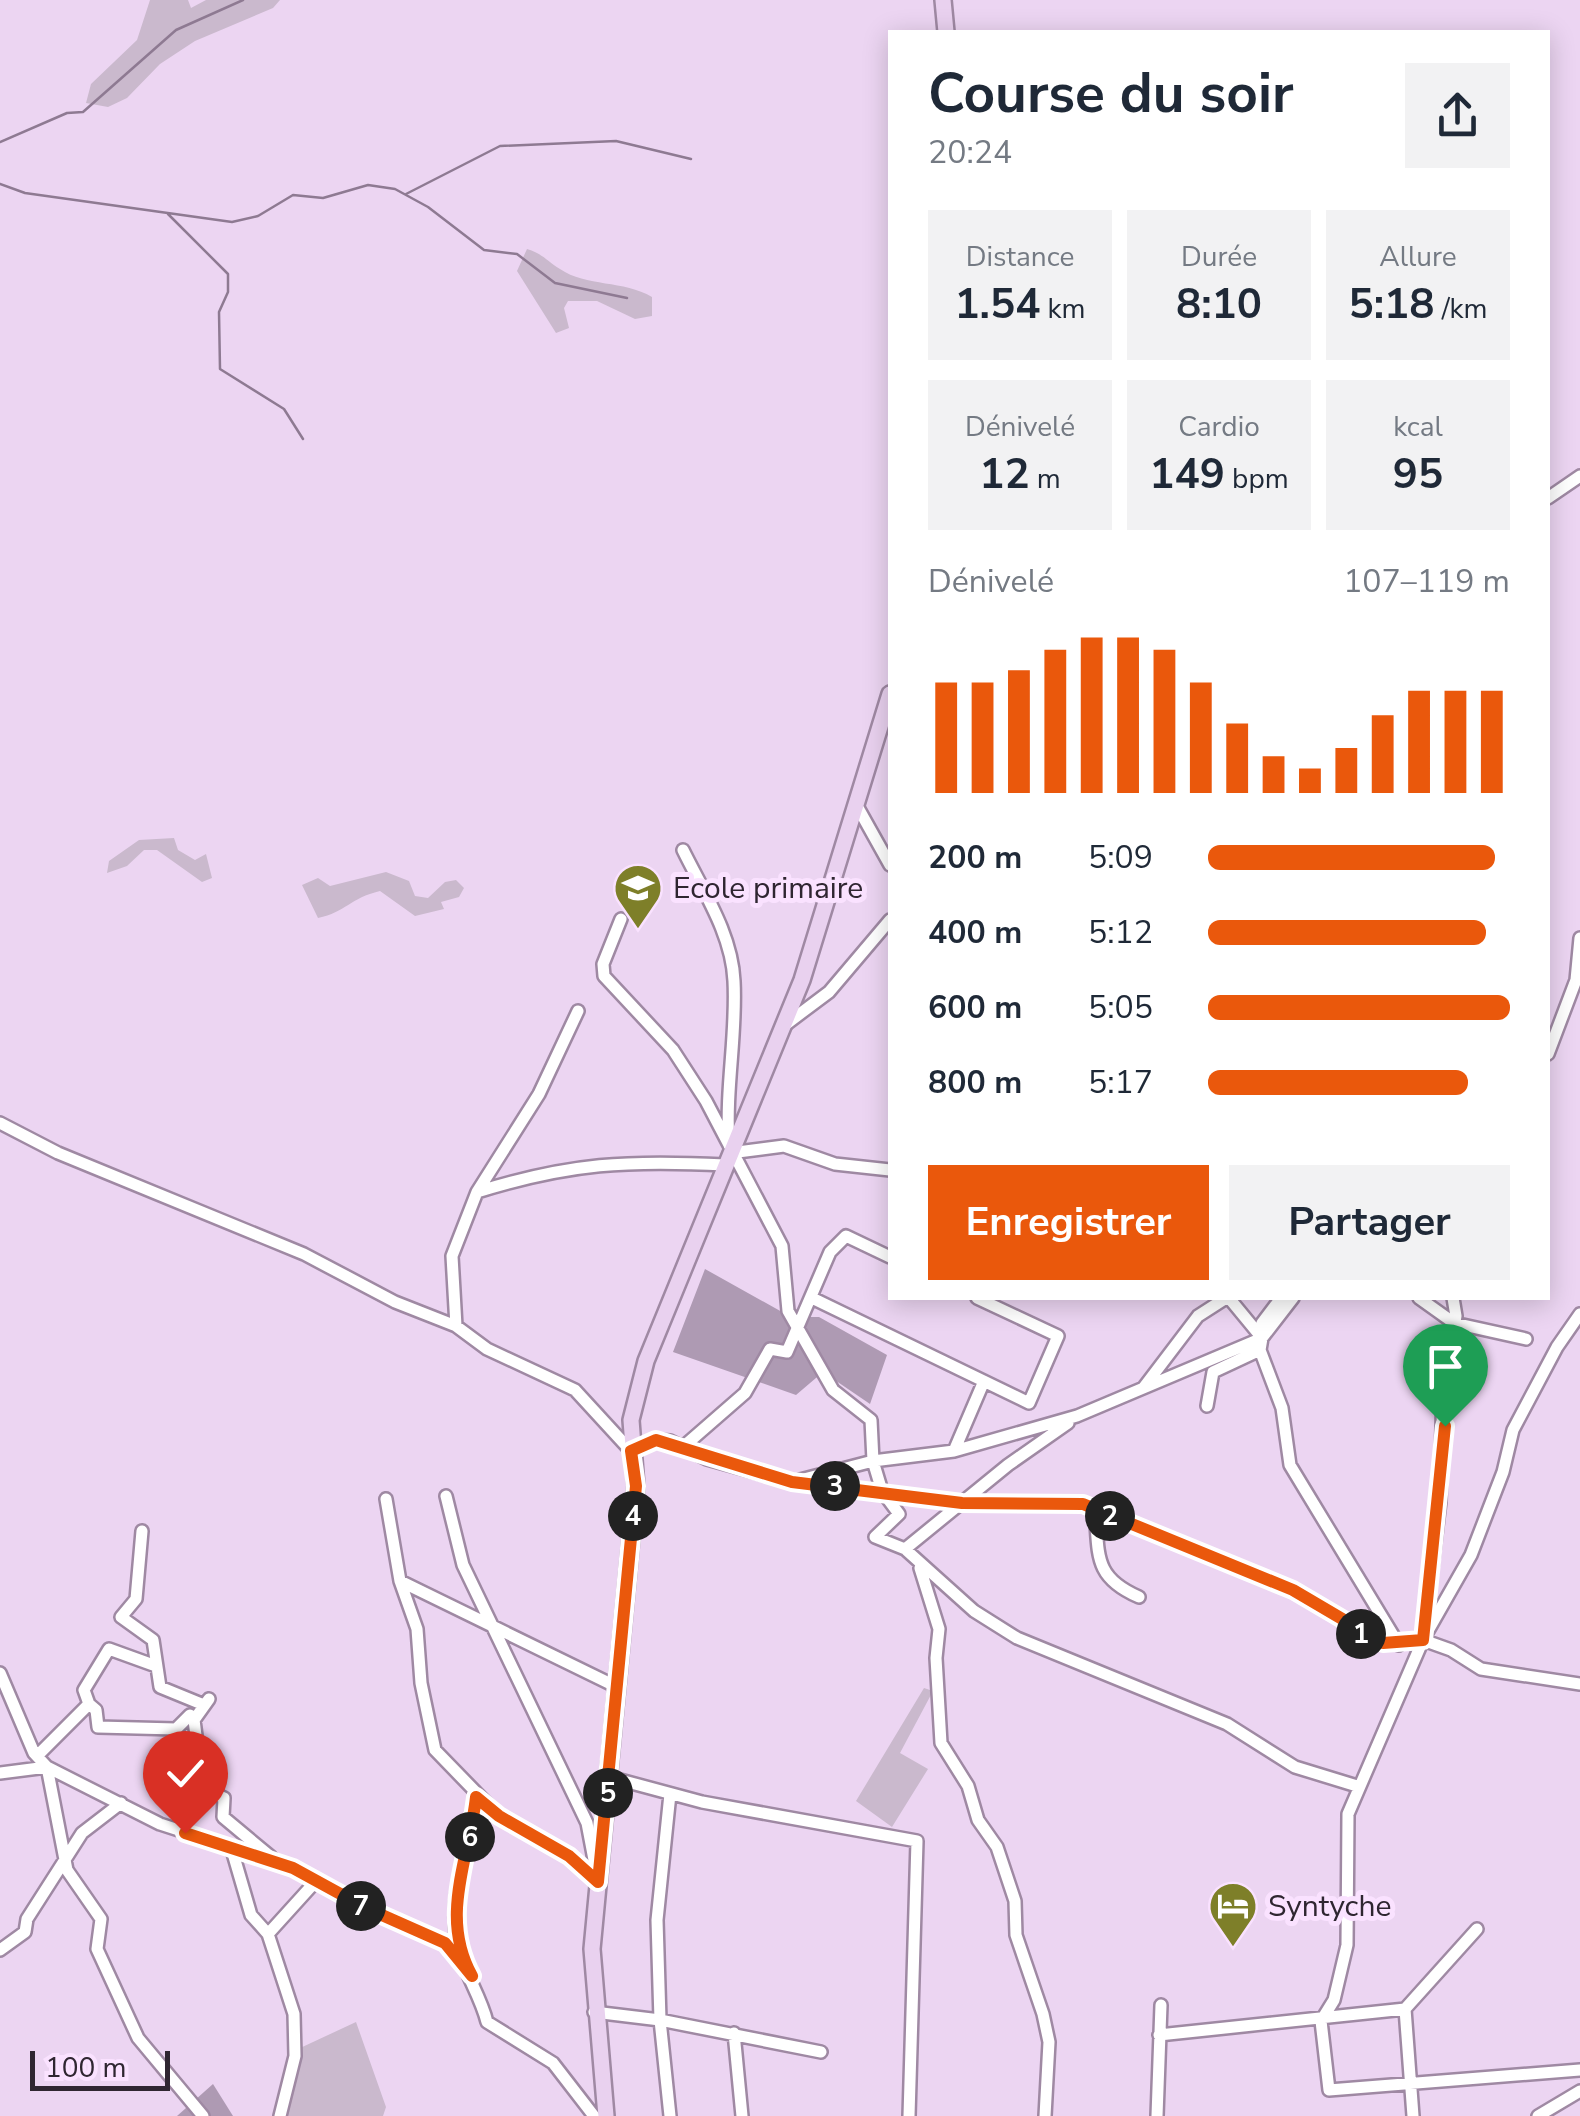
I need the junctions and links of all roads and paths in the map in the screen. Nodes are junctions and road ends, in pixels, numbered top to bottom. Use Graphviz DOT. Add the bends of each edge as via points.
graph roads {
  1 [pos="943,0"];
  2 [pos="946,30"];
  3 [pos="1580,476"];
  4 [pos="1550,497"];
  5 [pos="888,701"];
  6 [pos="857,806"];
  7 [pos="683,850"];
  8 [pos="888,862"];
  9 [pos="621,919"];
  10 [pos="888,922"];
  11 [pos="1580,938"];
  12 [pos="578,1010"];
  13 [pos="785,1025"];
  14 [pos="1550,1049"];
  15 [pos="0,1123"];
  16 [pos="728,1159"];
  17 [pos="888,1170"];
  18 [pos="476,1192"];
  19 [pos="888,1256"];
  20 [pos="812,1298"];
  21 [pos="981,1300"];
  22 [pos="1225,1300"];
  23 [pos="1229,1300"];
  24 [pos="1279,1300"];
  25 [pos="1292,1300"];
  26 [pos="1422,1300"];
  27 [pos="1452,1300"];
  28 [pos="1580,1314"];
  29 [pos="1454,1322"];
  30 [pos="796,1325"];
  31 [pos="456,1326"];
  32 [pos="1526,1339"];
  33 [pos="1261,1344"];
  34 [pos="984,1381"];
  35 [pos="1141,1390"];
  36 [pos="1208,1406"];
  37 [pos="1078,1416"];
  38 [pos="682,1447"];
  39 [pos="631,1451"];
  40 [pos="954,1451"];
  41 [pos="873,1461"];
  42 [pos="792,1482"];
  43 [pos="882,1491"];
  44 [pos="446,1496"];
  45 [pos="386,1499"];
  46 [pos="962,1503"];
  47 [pos="1095,1510"];
  48 [pos="142,1532"];
  49 [pos="906,1549"];
  50 [pos="918,1564"];
  51 [pos="400,1581"];
  52 [pos="1139,1597"];
  53 [pos="490,1622"];
  54 [pos="1423,1640"];
  55 [pos="1399,1644"];
  56 [pos="156,1666"];
  57 [pos="0,1672"];
  58 [pos="1580,1684"];
  59 [pos="616,1687"];
  60 [pos="172,1692"];
  61 [pos="88,1704"];
  62 [pos="192,1718"];
  63 [pos="37,1756"];
  64 [pos="47,1767"];
  65 [pos="0,1773"];
  66 [pos="610,1777"];
  67 [pos="1357,1786"];
  68 [pos="670,1794"];
  69 [pos="476,1797"];
  70 [pos="122,1803"];
  71 [pos="232,1850"];
  72 [pos="64,1857"];
  73 [pos="275,1860"];
  74 [pos="316,1881"];
  75 [pos="598,1882"];
  76 [pos="1477,1930"];
  77 [pos="268,1934"];
  78 [pos="0,1950"];
  79 [pos="472,1976"];
  80 [pos="1161,2005"];
  81 [pos="1405,2009"];
  82 [pos="594,2012"];
  83 [pos="660,2020"];
  84 [pos="1320,2021"];
  85 [pos="734,2033"];
  86 [pos="1159,2035"];
  87 [pos="821,2052"];
  88 [pos="1580,2070"];
  89 [pos="1411,2084"];
  90 [pos="1580,2091"];
  91 [pos="203,2116"];
  92 [pos="280,2116"];
  93 [pos="594,2116"];
  94 [pos="606,2116"];
  95 [pos="670,2116"];
  96 [pos="742,2116"];
  97 [pos="909,2116"];
  98 [pos="1046,2116"];
  99 [pos="1157,2116"];
  100 [pos="1413,2116"];
  101 [pos="1538,2116"];
  1 -- 2 [label="street"];
  3 -- 4 [label="street"];
  5 -- 6 [label="street"];
  6 -- 8 [label="street"];
  6 -- 13 [label="street"];
  7 -- 16 [label="street" via="722,928 734,979"];
  9 -- 16 [label="street" via="604,976 673,1050 706,1101"];
  10 -- 13 [label="street" via="829,992"];
  11 -- 14 [label="street" via="1576,980"];
  12 -- 18 [label="street" via="539,1094"];
  13 -- 16 [label="street"];
  15 -- 31 [label="street"];
  16 -- 17 [label="street" via="784,1146 835,1164"];
  16 -- 18 [label="street" via="632,1160 539,1172"];
  16 -- 30 [label="street" via="748,1174 782,1246 788,1311"];
  16 -- 39 [label="street" via="646,1361 631,1420"];
  18 -- 31 [label="street" via="452,1256"];
  19 -- 20 [label="street" via="846,1236 830,1252"];
  20 -- 30 [label="street"];
  20 -- 34 [label="street"];
  21 -- 34 [label="street" via="1058,1336 1029,1403"];
  22 -- 35 [label="street" via="1198,1316"];
  23 -- 33 [label="street"];
  24 -- 33 [label="street" via="1262,1323"];
  25 -- 33 [label="street"];
  26 -- 29 [label="street"];
  27 -- 29 [label="street"];
  28 -- 54 [label="street" via="1528,1399 1471,1554"];
  29 -- 32 [label="street"];
  29 -- 54 [label="street"];
  30 -- 38 [label="street" via="786,1352 770,1350 745,1393"];
  30 -- 41 [label="street" via="833,1390 871,1420"];
  31 -- 39 [label="street" via="487,1349 575,1390"];
  33 -- 35 [label="street"];
  33 -- 36 [label="street" via="1214,1372"];
  33 -- 55 [label="street" via="1282,1408 1290,1465"];
  34 -- 40 [label="street"];
  35 -- 37 [label="street"];
  37 -- 40 [label="street"];
  37 -- 46 [label="street"];
  38 -- 39 [label="street" via="656,1440"];
  38 -- 42 [label="street"];
  39 -- 59 [label="street" via="636,1486"];
  40 -- 41 [label="street"];
  41 -- 42 [label="street"];
  41 -- 43 [label="street"];
  42 -- 43 [label="street"];
  43 -- 46 [label="street"];
  43 -- 49 [label="street" via="899,1514 875,1537"];
  44 -- 53 [label="street" via="463,1565"];
  45 -- 51 [label="street"];
  46 -- 47 [label="street" via="1083,1504"];
  46 -- 49 [label="street"];
  47 -- 52 [label="street" via="1100,1564 1114,1586"];
  47 -- 55 [label="street" via="1293,1590 1363,1635"];
  48 -- 56 [label="street" via="136,1599 121,1616 153,1640"];
  49 -- 50 [label="street"];
  50 -- 67 [label="street" via="1017,1638 1226,1724 1295,1767"];
  50 -- 98 [label="street" via="939,1629 940,1743 996,1847 1043,2014"];
  51 -- 53 [label="street"];
  51 -- 69 [label="street" via="417,1629 422,1697 435,1750"];
  53 -- 59 [label="street"];
  53 -- 75 [label="street" via="588,1823"];
  54 -- 55 [label="street"];
  54 -- 58 [label="street" via="1481,1669"];
  54 -- 67 [label="street"];
  56 -- 60 [label="street" via="160,1687"];
  56 -- 61 [label="street" via="110,1649 84,1690"];
  57 -- 63 [label="street"];
  59 -- 66 [label="street"];
  60 -- 62 [label="street"];
  60 -- 62 [label="street" via="206,1702"];
  61 -- 62 [label="street" via="98,1727 176,1729"];
  61 -- 63 [label="street"];
  62 -- 73 [label="street" via="211,1792 224,1798 223,1817"];
  63 -- 64 [label="street"];
  64 -- 65 [label="street"];
  64 -- 70 [label="street"];
  64 -- 72 [label="street"];
  66 -- 68 [label="street"];
  66 -- 75 [label="street"];
  67 -- 84 [label="street" via="1346,1844 1348,1945 1334,2000"];
  68 -- 83 [label="street" via="657,1920"];
  68 -- 97 [label="street" via="917,1840"];
  69 -- 75 [label="street"];
  69 -- 79 [label="street" via="454,1904 459,1952"];
  70 -- 71 [label="street"];
  70 -- 72 [label="street" via="82,1833"];
  71 -- 73 [label="street"];
  71 -- 77 [label="street" via="252,1915"];
  72 -- 78 [label="street" via="25,1932"];
  72 -- 91 [label="street" via="101,1919 97,1949 138,2038"];
  73 -- 74 [label="street"];
  74 -- 77 [label="street"];
  74 -- 79 [label="street" via="445,1943"];
  75 -- 82 [label="street"];
  76 -- 81 [label="street"];
  77 -- 92 [label="street" via="294,2014 295,2056"];
  79 -- 93 [label="street" via="488,2022 553,2062"];
  80 -- 86 [label="street"];
  81 -- 84 [label="street"];
  81 -- 89 [label="street"];
  82 -- 83 [label="street"];
  82 -- 94 [label="street"];
  83 -- 85 [label="street"];
  83 -- 95 [label="street"];
  84 -- 86 [label="street"];
  84 -- 89 [label="street" via="1329,2090"];
  85 -- 87 [label="street"];
  85 -- 96 [label="street"];
  86 -- 99 [label="street"];
  88 -- 89 [label="street"];
  89 -- 100 [label="street"];
  90 -- 101 [label="street"];
}
